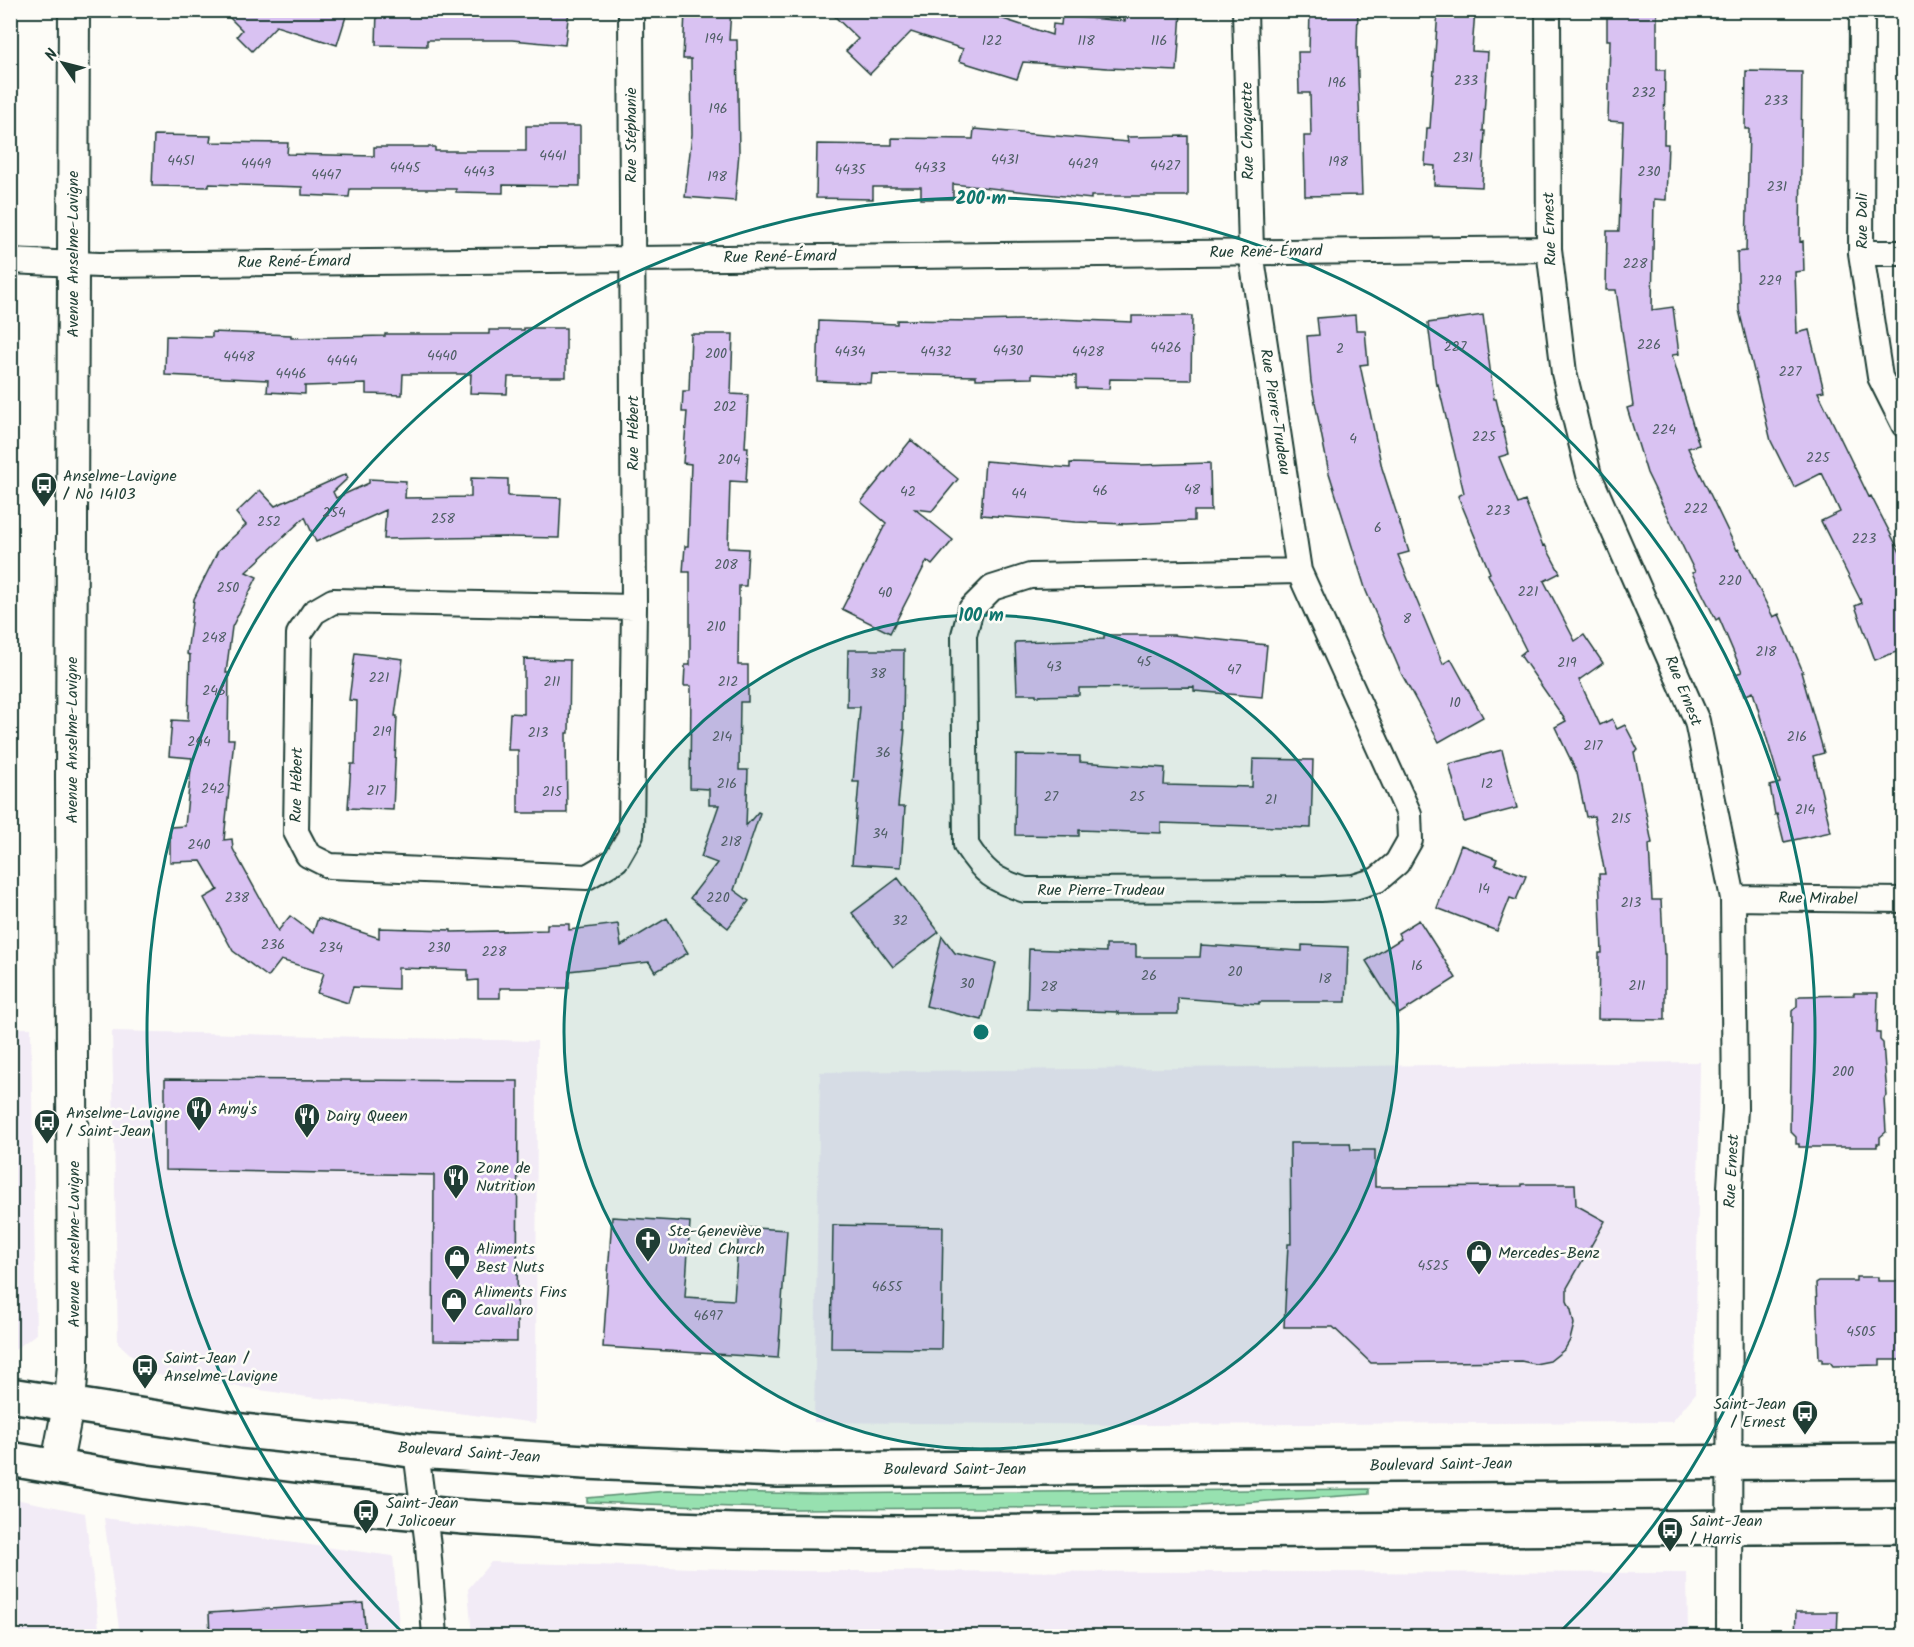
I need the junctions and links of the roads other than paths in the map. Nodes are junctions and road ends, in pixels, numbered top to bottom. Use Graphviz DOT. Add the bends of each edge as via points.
graph roads {
  1 [pos="74,10"];
  2 [pos="631,10"];
  3 [pos="1245,10"];
  4 [pos="1548,10"];
  5 [pos="1862,10"];
  6 [pos="1549,249"];
  7 [pos="1251,252"];
  8 [pos="1861,253"];
  9 [pos="1904,253"];
  10 [pos="632,259"];
  11 [pos="10,261"];
  12 [pos="74,265"];
  13 [pos="1904,425"];
  14 [pos="1299,571"];
  15 [pos="634,607"];
  16 [pos="1734,898"];
  17 [pos="1904,900"];
  18 [pos="10,1395"];
  19 [pos="68,1404"];
  20 [pos="416,1451"];
  21 [pos="10,1459"];
  22 [pos="1728,1461"];
  23 [pos="1904,1461"];
  24 [pos="56,1468"];
  25 [pos="425,1514"];
  26 [pos="1904,1526"];
  27 [pos="1729,1527"];
  28 [pos="435,1636"];
  29 [pos="1729,1636"];
  1 -- 12 [label="street, Avenue Anselme-Lavigne"];
  2 -- 10 [label="street, Rue Stéphanie"];
  3 -- 7 [label="street, Rue Choquette"];
  4 -- 6 [label="street, Rue Ernest"];
  5 -- 8 [label="street, Rue Dali"];
  6 -- 7 [label="street, Rue René-Émard"];
  6 -- 16 [label="street, Rue Ernest" via="1564,373 1589,475 1697,722"];
  7 -- 10 [label="street, Rue René-Émard"];
  7 -- 14 [label="street, Rue Pierre-Trudeau"];
  8 -- 9 [label="street"];
  8 -- 13 [label="street, Rue Dali" via="1880,378"];
  10 -- 12 [label="street, Rue René-Émard"];
  10 -- 15 [label="street, Rue Hébert"];
  11 -- 12 [label="street, Rue René-Émard"];
  12 -- 19 [label="street, Avenue Anselme-Lavigne" via="73,1363"];
  14 -- 14 [label="street, Rue Pierre-Trudeau" via="1409,814 1410,840 1397,862 1377,880 1354,887 1321,889 1025,890 1002,883 980,867 966,844 964,635 970,609 992,588 1030,576"];
  15 -- 15 [label="street, Rue Hébert" via="631,834 616,860 587,877 330,866 308,855 296,832 299,634 314,612 333,601"];
  16 -- 17 [label="street, Rue Mirabel"];
  16 -- 22 [label="street, Rue Ernest" via="1735,1109 1730,1186"];
  18 -- 19 [label="main road, Boulevard Saint-Jean"];
  19 -- 20 [label="main road, Boulevard Saint-Jean" via="242,1431"];
  19 -- 24 [label="street, Avenue Anselme-Lavigne"];
  20 -- 22 [label="main road, Boulevard Saint-Jean" via="777,1470"];
  20 -- 25 [label="street"];
  21 -- 24 [label="main road"];
  22 -- 23 [label="main road, Boulevard Saint-Jean"];
  22 -- 27 [label="street, Rue Ernest"];
  24 -- 25 [label="main road"];
  25 -- 27 [label="main road" via="643,1528 814,1533"];
  25 -- 28 [label="street"];
  26 -- 27 [label="main road"];
  27 -- 29 [label="street, Rue Ernest"];
}
